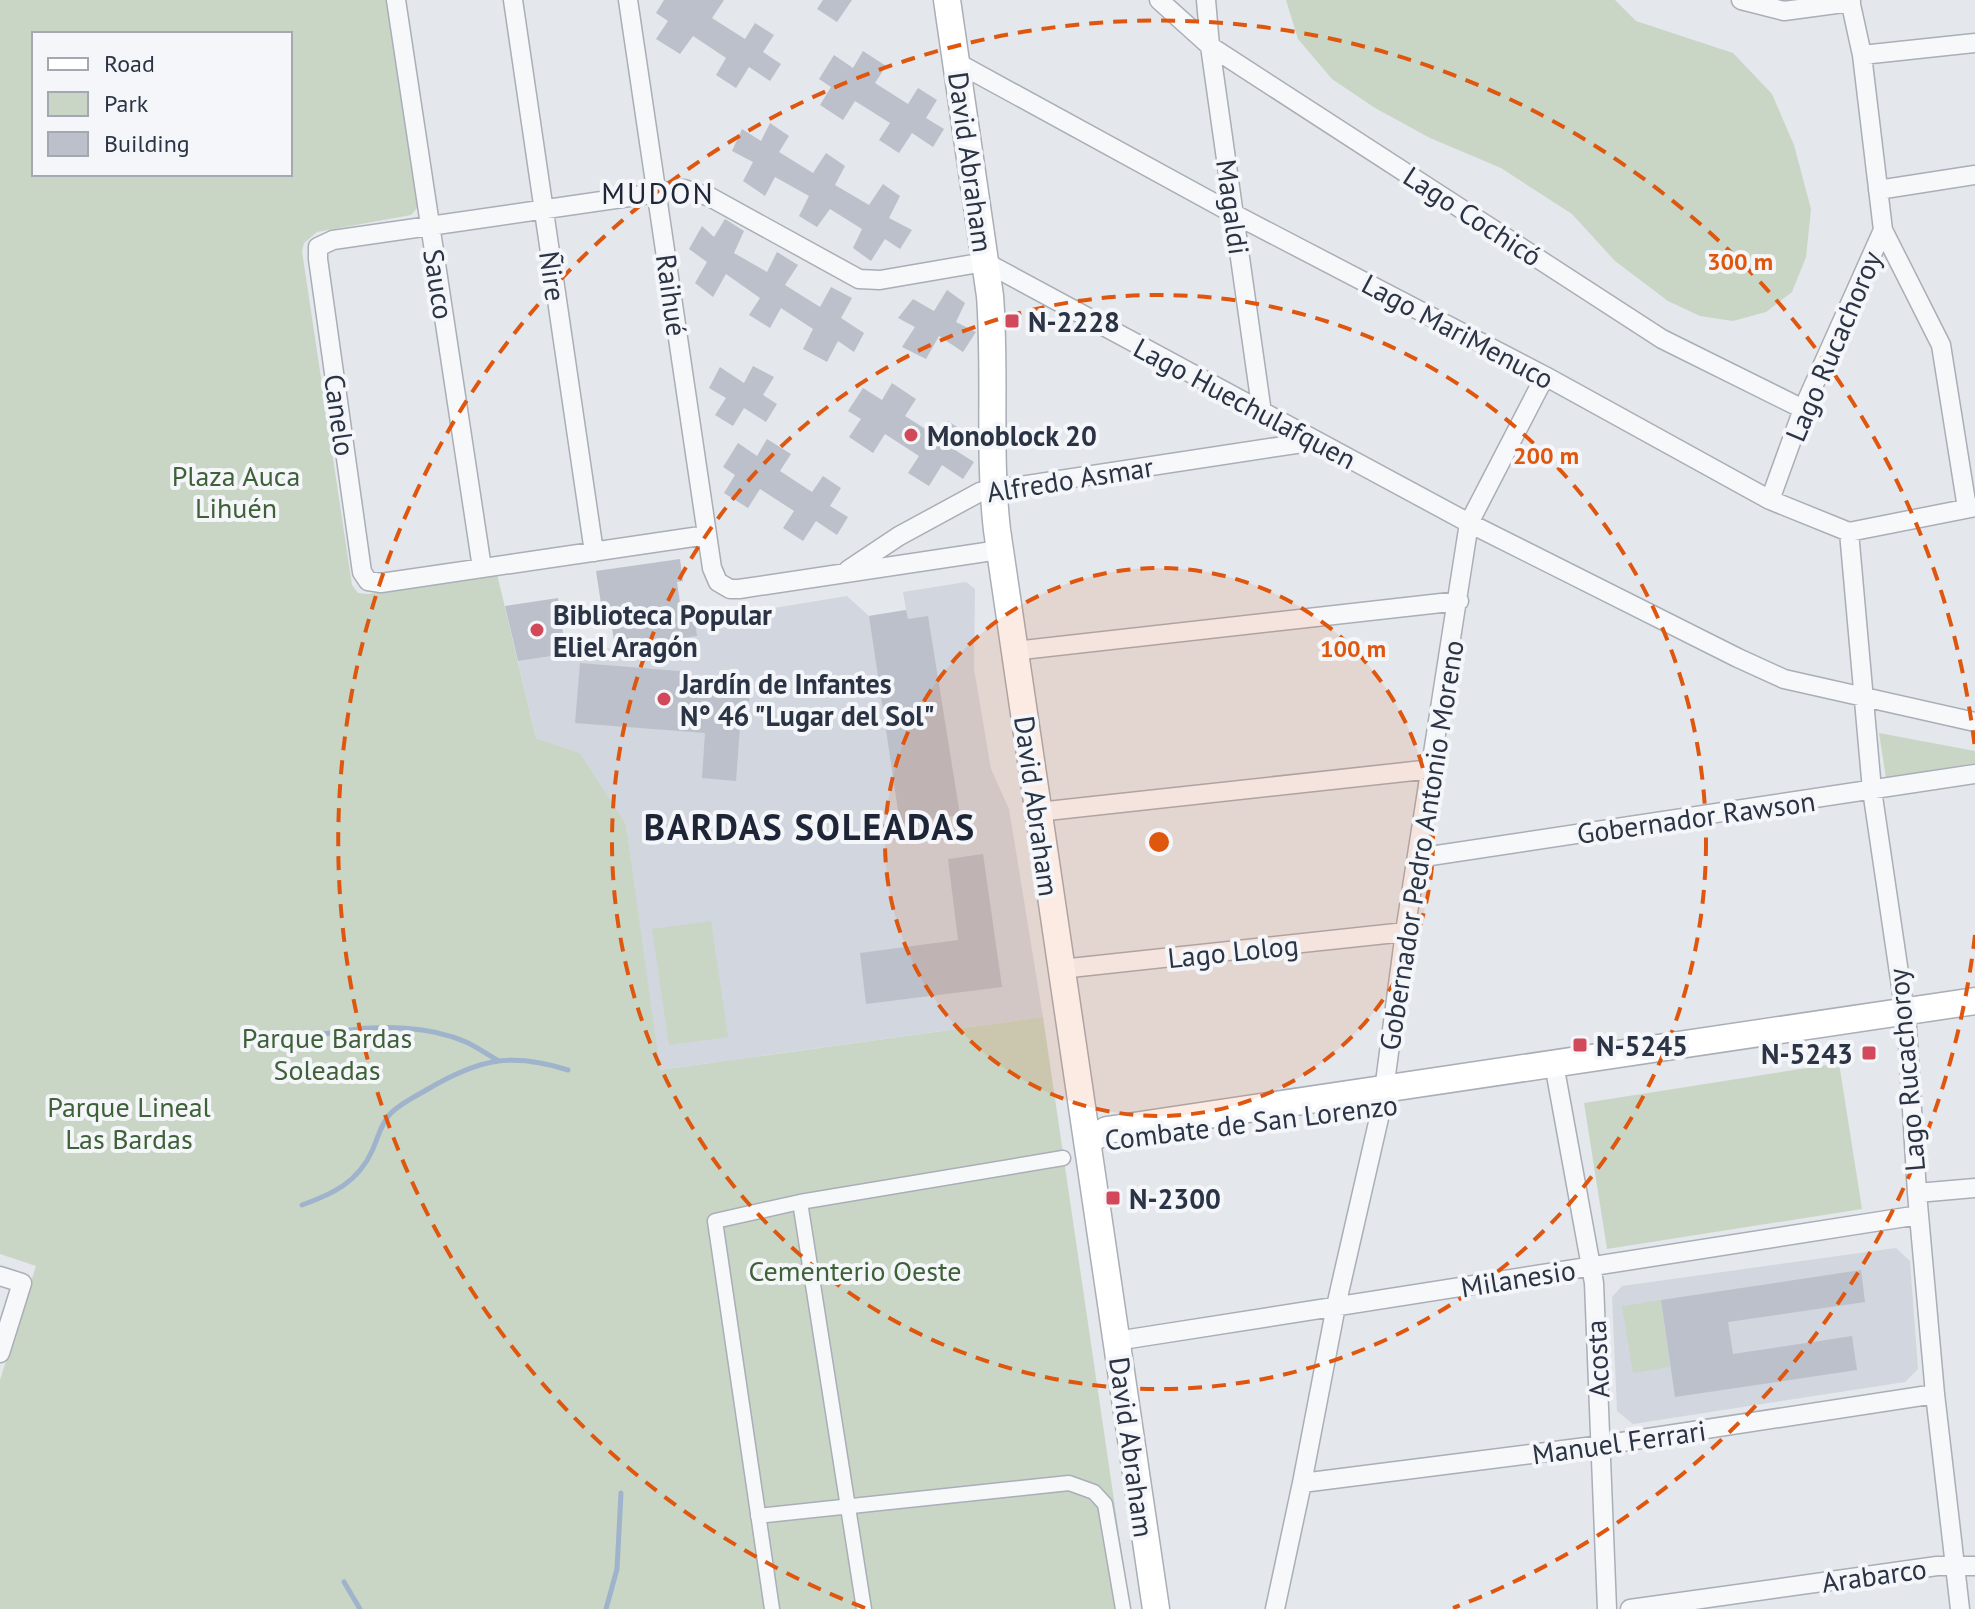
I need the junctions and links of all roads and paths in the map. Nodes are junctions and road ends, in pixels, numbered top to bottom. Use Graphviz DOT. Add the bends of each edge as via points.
graph roads {
  1 [pos="396,0"];
  2 [pos="513,0"];
  3 [pos="628,0"];
  4 [pos="947,0"];
  5 [pos="1159,0"];
  6 [pos="1206,0"];
  7 [pos="1741,0"];
  8 [pos="1850,1"];
  9 [pos="1975,43"];
  10 [pos="1210,46"];
  11 [pos="1862,55"];
  12 [pos="956,62"];
  13 [pos="1975,175"];
  14 [pos="1878,190"];
  15 [pos="656,192"];
  16 [pos="543,208"];
  17 [pos="1234,214"];
  18 [pos="430,225"];
  19 [pos="1883,230"];
  20 [pos="985,262"];
  21 [pos="1545,376"];
  22 [pos="1803,409"];
  23 [pos="1262,413"];
  24 [pos="1316,441"];
  25 [pos="993,489"];
  26 [pos="1770,500"];
  27 [pos="1971,508"];
  28 [pos="1469,523"];
  29 [pos="1849,532"];
  30 [pos="707,535"];
  31 [pos="999,550"];
  32 [pos="594,552"];
  33 [pos="482,568"];
  34 [pos="845,572"];
  35 [pos="723,587"];
  36 [pos="1459,601"];
  37 [pos="1014,651"];
  38 [pos="1864,697"];
  39 [pos="1975,722"];
  40 [pos="1432,769"];
  41 [pos="1975,774"];
  42 [pos="1872,790"];
  43 [pos="1038,812"];
  44 [pos="1417,858"];
  45 [pos="1405,932"];
  46 [pos="1061,969"];
  47 [pos="1975,1001"];
  48 [pos="1975,1017"];
  49 [pos="1905,1020"];
  50 [pos="1555,1072"];
  51 [pos="1383,1097"];
  52 [pos="1087,1141"];
  53 [pos="1063,1158"];
  54 [pos="1975,1188"];
  55 [pos="1917,1193"];
  56 [pos="800,1202"];
  57 [pos="1919,1215"];
  58 [pos="1592,1267"];
  59 [pos="0,1276"];
  60 [pos="1336,1306"];
  61 [pos="1116,1341"];
  62 [pos="0,1353"];
  63 [pos="1935,1394"];
  64 [pos="1602,1445"];
  65 [pos="1302,1483"];
  66 [pos="848,1507"];
  67 [pos="758,1516"];
  68 [pos="1966,1565"];
  69 [pos="772,1609"];
  70 [pos="864,1609"];
  71 [pos="1123,1609"];
  72 [pos="1156,1609"];
  73 [pos="1275,1609"];
  74 [pos="1607,1609"];
  75 [pos="1630,1609"];
  76 [pos="1960,1609"];
  1 -- 18 [label="street, Sauco"];
  2 -- 16 [label="street, Ñire"];
  3 -- 15 [label="street, Raihué"];
  4 -- 12 [label="main road, David Abraham"];
  5 -- 10 [label="street, Lago Cochicó"];
  6 -- 10 [label="street, Magaldi"];
  7 -- 8 [label="street" via="1784,11"];
  8 -- 11 [label="street, Lago Rucachoroy"];
  9 -- 11 [label="street"];
  10 -- 17 [label="street, Magaldi"];
  10 -- 22 [label="street, Lago Cochicó" via="1662,339"];
  11 -- 14 [label="street, Lago Rucachoroy"];
  12 -- 17 [label="street, Lago MariMenuco"];
  12 -- 20 [label="main road, David Abraham"];
  13 -- 14 [label="street"];
  14 -- 19 [label="street, Lago Rucachoroy"];
  15 -- 16 [label="street"];
  15 -- 20 [label="street" via="684,189 710,197 859,279"];
  15 -- 30 [label="street, Raihué"];
  16 -- 18 [label="street"];
  16 -- 32 [label="street, Ñire"];
  17 -- 21 [label="street, Lago MariMenuco"];
  17 -- 23 [label="street, Magaldi"];
  18 -- 33 [label="street, Sauco"];
  18 -- 33 [label="street, Canelo" via="326,241 318,247 362,572 368,581 381,583"];
  19 -- 22 [label="street, Lago Rucachoroy"];
  19 -- 27 [label="street" via="1941,345"];
  20 -- 23 [label="street, Lago Huechulafquen"];
  20 -- 25 [label="main road, David Abraham" via="993,344"];
  21 -- 26 [label="street, Lago MariMenuco"];
  21 -- 28 [label="street, Gobernador Pedro Antonio Moreno"];
  22 -- 26 [label="street, Lago Rucachoroy"];
  23 -- 24 [label="street, Lago Huechulafquen"];
  24 -- 25 [label="street, Alfredo Asmar"];
  24 -- 28 [label="street, Lago Huechulafquen"];
  25 -- 31 [label="main road, David Abraham"];
  25 -- 34 [label="street, Alfredo Asmar" via="962,500"];
  26 -- 29 [label="street, Lago MariMenuco"];
  27 -- 29 [label="street"];
  28 -- 36 [label="street, Gobernador Pedro Antonio Moreno"];
  28 -- 38 [label="street, Lago Huechulafquen" via="1784,679"];
  29 -- 38 [label="street, Lago Rucachoroy"];
  30 -- 32 [label="street"];
  30 -- 35 [label="street, Raihué" via="714,576"];
  31 -- 34 [label="street, Alfredo Asmar"];
  31 -- 37 [label="main road, David Abraham"];
  32 -- 33 [label="street"];
  34 -- 35 [label="street, Alfredo Asmar"];
  36 -- 37 [label="street"];
  36 -- 40 [label="street, Gobernador Pedro Antonio Moreno"];
  37 -- 43 [label="main road, David Abraham"];
  38 -- 39 [label="street, Lago Huechulafquen"];
  38 -- 42 [label="street, Lago Rucachoroy"];
  40 -- 43 [label="street"];
  40 -- 44 [label="street, Gobernador Pedro Antonio Moreno"];
  41 -- 42 [label="street, Gobernador Rawson"];
  42 -- 44 [label="street, Gobernador Rawson"];
  42 -- 49 [label="street, Lago Rucachoroy"];
  43 -- 46 [label="main road, David Abraham"];
  44 -- 45 [label="street, Gobernador Pedro Antonio Moreno"];
  45 -- 46 [label="street, Lago Lolog"];
  45 -- 51 [label="street, Gobernador Pedro Antonio Moreno"];
  46 -- 52 [label="main road, David Abraham"];
  47 -- 49 [label="main road, Combate de San Lorenzo"];
  48 -- 49 [label="main road, Combate de San Lorenzo"];
  49 -- 50 [label="main road, Combate de San Lorenzo"];
  49 -- 55 [label="street, Lago Rucachoroy"];
  50 -- 51 [label="main road, Combate de San Lorenzo"];
  50 -- 58 [label="street, Acosta"];
  51 -- 52 [label="main road, Combate de San Lorenzo" via="1107,1130"];
  51 -- 60 [label="street, Gobernador Pedro Antonio Moreno"];
  52 -- 61 [label="main road, David Abraham"];
  53 -- 56 [label="street"];
  54 -- 55 [label="street"];
  55 -- 57 [label="street, Lago Rucachoroy"];
  56 -- 66 [label="street"];
  56 -- 67 [label="street" via="715,1221"];
  57 -- 58 [label="street, Milanesio"];
  57 -- 63 [label="street, Lago Rucachoroy"];
  58 -- 60 [label="street, Milanesio"];
  58 -- 64 [label="street, Acosta"];
  59 -- 62 [label="street" via="22,1283"];
  60 -- 61 [label="street, Milanesio"];
  60 -- 65 [label="street, Gobernador Pedro Antonio Moreno"];
  61 -- 72 [label="main road, David Abraham"];
  63 -- 64 [label="street, Manuel Ferrari"];
  63 -- 68 [label="street, Lago Rucachoroy"];
  64 -- 65 [label="street, Manuel Ferrari"];
  64 -- 74 [label="street, Acosta"];
  65 -- 73 [label="street, Gobernador Pedro Antonio Moreno"];
  66 -- 67 [label="street"];
  66 -- 70 [label="street"];
  66 -- 71 [label="street" via="1069,1483 1094,1492 1105,1504"];
  67 -- 69 [label="street"];
  68 -- 75 [label="street, Arabarco"];
  68 -- 76 [label="street, Lago Rucachoroy"];
}
